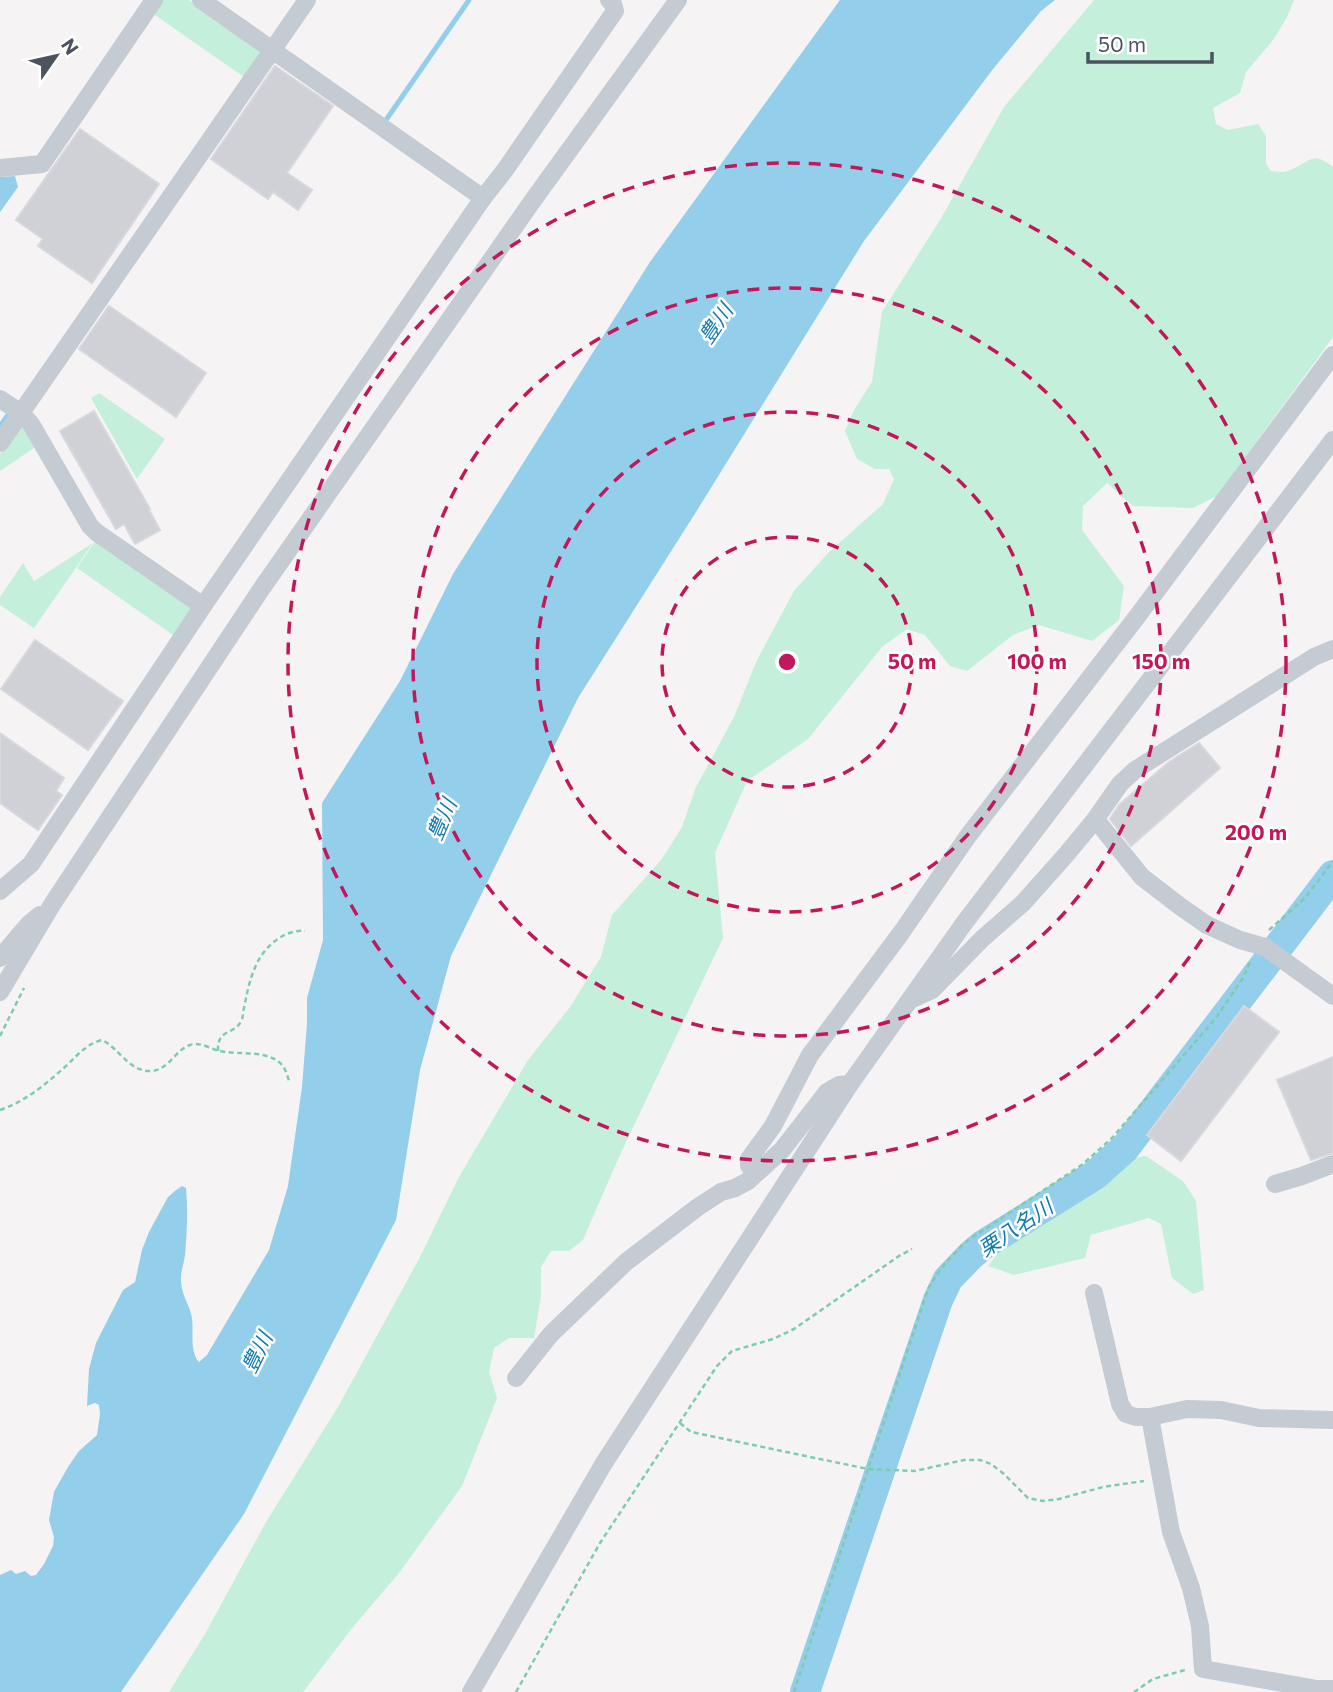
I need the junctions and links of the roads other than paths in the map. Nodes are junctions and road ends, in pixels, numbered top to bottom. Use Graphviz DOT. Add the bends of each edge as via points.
graph roads {
  1 [pos="154,0"];
  2 [pos="201,0"];
  3 [pos="307,0"];
  4 [pos="678,0"];
  5 [pos="613,1"];
  6 [pos="272,50"];
  7 [pos="0,168"];
  8 [pos="483,198"];
  9 [pos="1333,355"];
  10 [pos="0,399"];
  11 [pos="20,413"];
  12 [pos="1333,440"];
  13 [pos="0,443"];
  14 [pos="203,606"];
  15 [pos="1333,649"];
  16 [pos="1094,821"];
  17 [pos="0,891"];
  18 [pos="53,904"];
  19 [pos="0,958"];
  20 [pos="0,992"];
  21 [pos="1333,996"];
  22 [pos="907,1001"];
  23 [pos="850,1084"];
  24 [pos="1333,1164"];
  25 [pos="760,1170"];
  26 [pos="1275,1184"];
  27 [pos="1094,1293"];
  28 [pos="516,1378"];
  29 [pos="1150,1417"];
  30 [pos="1333,1420"];
  31 [pos="1333,1689"];
  32 [pos="471,1692"];
  1 -- 7 [label="street" via="42,164"];
  2 -- 6 [label="street"];
  3 -- 6 [label="street"];
  4 -- 18 [label="street" via="262,588"];
  5 -- 8 [label="street" via="615,10"];
  6 -- 8 [label="street"];
  6 -- 11 [label="street"];
  8 -- 14 [label="street"];
  9 -- 25 [label="street" via="968,836 810,1055 773,1126 749,1159 754,1171"];
  10 -- 11 [label="street"];
  11 -- 13 [label="street"];
  11 -- 14 [label="street" via="96,533"];
  12 -- 22 [label="street"];
  14 -- 17 [label="street" via="31,864"];
  15 -- 16 [label="street" via="1135,770"];
  16 -- 21 [label="street" via="1142,877 1181,907 1207,925 1262,946"];
  16 -- 22 [label="street" via="1023,903 932,990"];
  18 -- 19 [label="street"];
  18 -- 20 [label="street"];
  22 -- 23 [label="street"];
  23 -- 25 [label="street" via="827,1092 782,1150"];
  23 -- 32 [label="street" via="604,1463"];
  24 -- 26 [label="street"];
  25 -- 28 [label="street" via="698,1207 626,1262 551,1334"];
  27 -- 29 [label="street" via="1120,1404 1126,1414"];
  29 -- 30 [label="street" via="1187,1409 1259,1418"];
  29 -- 31 [label="street" via="1171,1532 1200,1626 1203,1669"];
}
